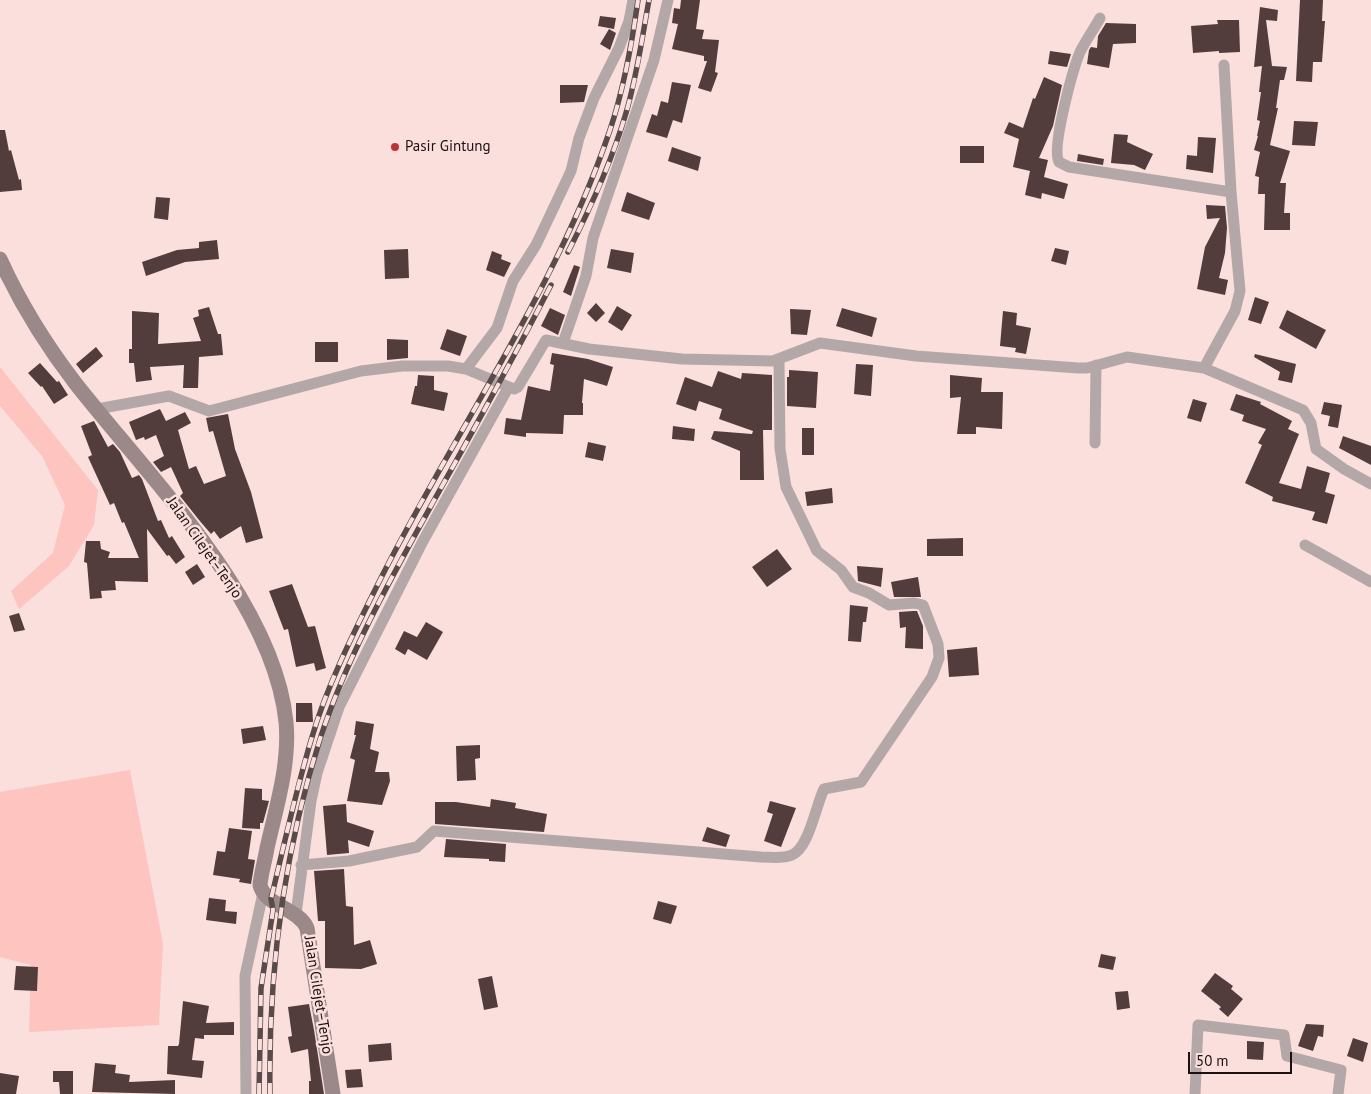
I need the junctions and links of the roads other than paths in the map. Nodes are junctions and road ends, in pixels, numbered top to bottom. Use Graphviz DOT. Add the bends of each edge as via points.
graph roads {
  1 [pos="633,0"];
  2 [pos="668,0"];
  3 [pos="1100,18"];
  4 [pos="1224,65"];
  5 [pos="1231,192"];
  6 [pos="0,259"];
  7 [pos="563,343"];
  8 [pos="779,360"];
  9 [pos="1096,365"];
  10 [pos="1204,368"];
  11 [pos="466,369"];
  12 [pos="508,388"];
  13 [pos="97,409"];
  14 [pos="1095,443"];
  15 [pos="1371,484"];
  16 [pos="1305,545"];
  17 [pos="1371,582"];
  18 [pos="301,865"];
  19 [pos="263,893"];
  20 [pos="296,914"];
  21 [pos="246,1094"];
  22 [pos="333,1094"];
  23 [pos="1195,1094"];
  24 [pos="1338,1094"];
  1 -- 11 [label="street" via="620,48 594,98 571,171 536,245 513,281 497,328"];
  2 -- 7 [label="street" via="654,60 593,238 586,276"];
  3 -- 5 [label="street" via="1077,62 1058,135 1056,150 1059,162 1069,167"];
  4 -- 5 [label="street"];
  5 -- 10 [label="street" via="1240,300"];
  6 -- 13 [label="main road, Jalan Cilejet–Tenjo" via="37,329"];
  7 -- 8 [label="street" via="682,359"];
  7 -- 12 [label="street" via="546,340 518,386"];
  8 -- 9 [label="street" via="820,343 982,362 1078,368"];
  8 -- 18 [label="street" via="780,449 786,487 817,551 841,570 853,587 889,605 914,603 923,606 938,644 939,658 932,677 861,782 824,790 815,818 794,854 761,857 434,831 417,847 349,861"];
  9 -- 10 [label="street" via="1127,357"];
  9 -- 14 [label="street"];
  10 -- 15 [label="street" via="1303,410 1311,423 1316,449"];
  11 -- 12 [label="street"];
  11 -- 13 [label="street" via="431,366 361,371 209,411 169,396"];
  12 -- 18 [label="street" via="423,541 340,707 317,772"];
  13 -- 19 [label="main road, Jalan Cilejet–Tenjo" via="215,559 245,606 271,658 283,701 287,734 284,769 260,882"];
  16 -- 17 [label="street"];
  18 -- 20 [label="street"];
  19 -- 20 [label="main road, Jalan Cilejet–Tenjo"];
  19 -- 21 [label="street" via="246,976"];
  20 -- 22 [label="main road, Jalan Cilejet–Tenjo" via="305,923 308,933"];
  23 -- 24 [label="street" via="1198,1025 1284,1035 1287,1056 1341,1070"];
}
